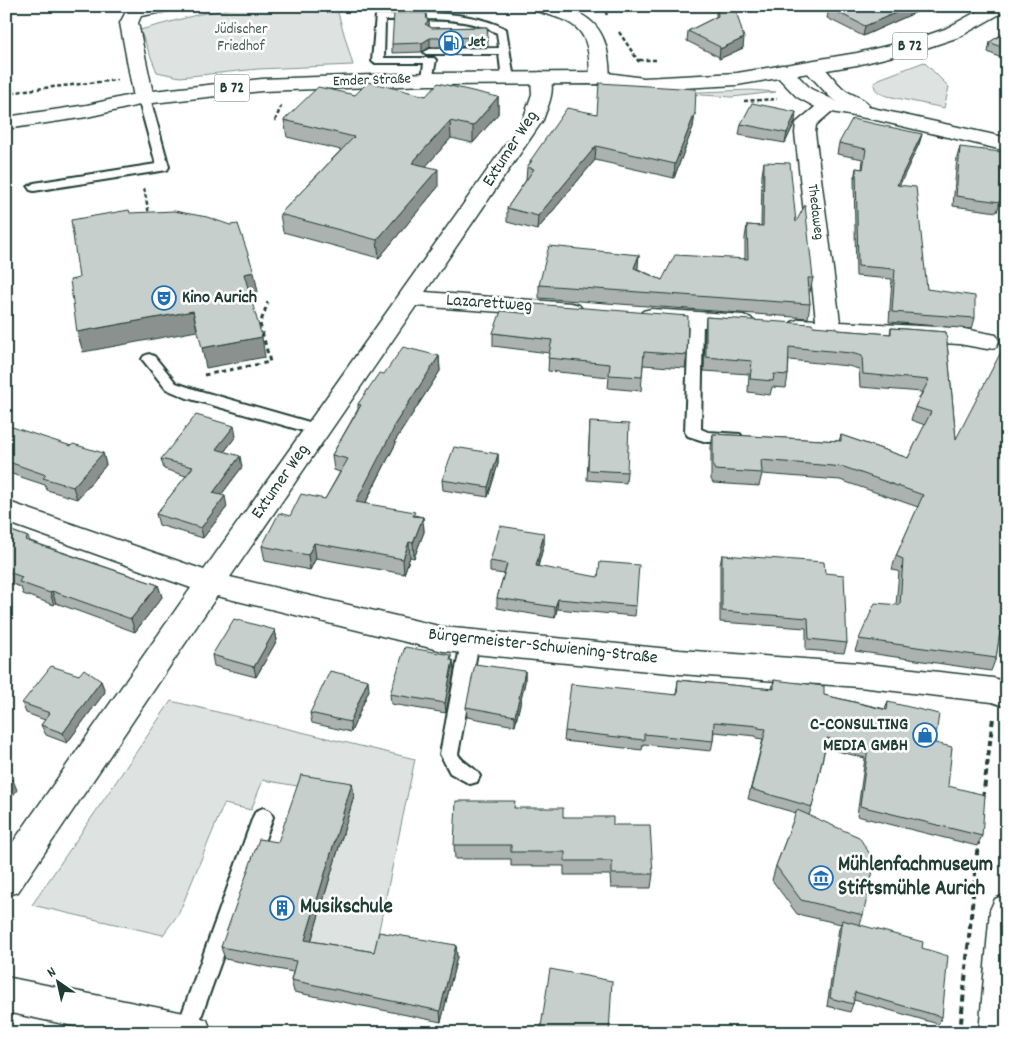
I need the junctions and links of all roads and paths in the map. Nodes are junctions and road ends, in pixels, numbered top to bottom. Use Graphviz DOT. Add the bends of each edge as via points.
graph roads {
  1 [pos="168,6"];
  2 [pos="539,6"];
  3 [pos="1000,6"];
  4 [pos="451,11"];
  5 [pos="438,27"];
  6 [pos="467,31"];
  7 [pos="503,41"];
  8 [pos="430,56"];
  9 [pos="812,67"];
  10 [pos="782,71"];
  11 [pos="139,78"];
  12 [pos="508,78"];
  13 [pos="541,78"];
  14 [pos="600,78"];
  15 [pos="428,79"];
  16 [pos="804,93"];
  17 [pos="6,94"];
  18 [pos="144,98"];
  19 [pos="274,102"];
  20 [pos="737,102"];
  21 [pos="828,106"];
  22 [pos="6,109"];
  23 [pos="876,114"];
  24 [pos="276,121"];
  25 [pos="6,123"];
  26 [pos="1007,145"];
  27 [pos="34,187"];
  28 [pos="410,298"];
  29 [pos="268,302"];
  30 [pos="595,312"];
  31 [pos="634,315"];
  32 [pos="696,320"];
  33 [pos="829,328"];
  34 [pos="986,341"];
  35 [pos="149,359"];
  36 [pos="168,382"];
  37 [pos="318,430"];
  38 [pos="747,438"];
  39 [pos="6,511"];
  40 [pos="210,583"];
  41 [pos="470,642"];
  42 [pos="1002,694"];
  43 [pos="470,776"];
  44 [pos="982,801"];
  45 [pos="262,817"];
  46 [pos="978,840"];
  47 [pos="6,881"];
  48 [pos="1007,910"];
  49 [pos="6,994"];
  50 [pos="1001,1029"];
  51 [pos="190,1032"];
  52 [pos="960,1033"];
  1 -- 11 [label="street" via="134,12 129,23"];
  2 -- 14 [label="street" via="586,24 597,37"];
  3 -- 9 [label="street, B 72" via="958,30 922,43 866,58"];
  4 -- 5 [label="lane"];
  4 -- 7 [label="lane" via="494,25"];
  4 -- 8 [label="lane" via="380,17 378,61"];
  6 -- 7 [label="lane"];
  7 -- 8 [label="lane"];
  7 -- 12 [label="lane"];
  8 -- 15 [label="lane"];
  9 -- 10 [label="street, B 72"];
  9 -- 23 [label="street" via="838,94"];
  10 -- 14 [label="street, Emder Straße / B 72" via="737,80 644,84"];
  10 -- 16 [label="street"];
  11 -- 17 [label="path"];
  11 -- 18 [label="street"];
  12 -- 13 [label="street, Emder Straße / B 72"];
  12 -- 15 [label="street, Emder Straße / B 72"];
  13 -- 14 [label="street, Emder Straße / B 72"];
  13 -- 28 [label="street, Extumer Weg" via="542,94 533,120"];
  15 -- 18 [label="street, Emder Straße / B 72" via="262,85"];
  16 -- 20 [label="path" via="774,100"];
  16 -- 21 [label="street"];
  18 -- 22 [label="street, Emder Straße / B 72" via="80,96"];
  18 -- 25 [label="street, Emder Straße / B 72" via="87,111"];
  18 -- 27 [label="lane" via="163,167"];
  19 -- 24 [label="path" via="284,101"];
  21 -- 23 [label="street"];
  21 -- 33 [label="street, Thedaweg" via="806,123 805,133"];
  23 -- 26 [label="street"];
  28 -- 30 [label="street, Lazarettweg"];
  28 -- 37 [label="street, Extumer Weg"];
  29 -- 36 [label="path" via="260,324 270,362"];
  31 -- 32 [label="street"];
  32 -- 33 [label="street"];
  32 -- 38 [label="lane" via="693,432"];
  33 -- 34 [label="street" via="959,336"];
  35 -- 36 [label="lane"];
  36 -- 37 [label="lane" via="192,394"];
  37 -- 40 [label="street, Extumer Weg"];
  39 -- 40 [label="street, Bürgermeister-Schwiening-Straße"];
  40 -- 41 [label="street, Bürgermeister-Schwiening-Straße" via="443,639"];
  40 -- 47 [label="street, Extumer Weg"];
  41 -- 42 [label="street, Bürgermeister-Schwiening-Straße" via="860,675"];
  41 -- 43 [label="lane" via="449,754 456,767"];
  42 -- 44 [label="path"];
  45 -- 51 [label="lane"];
  46 -- 52 [label="path"];
  48 -- 50 [label="street"];
  49 -- 51 [label="street"];
}
